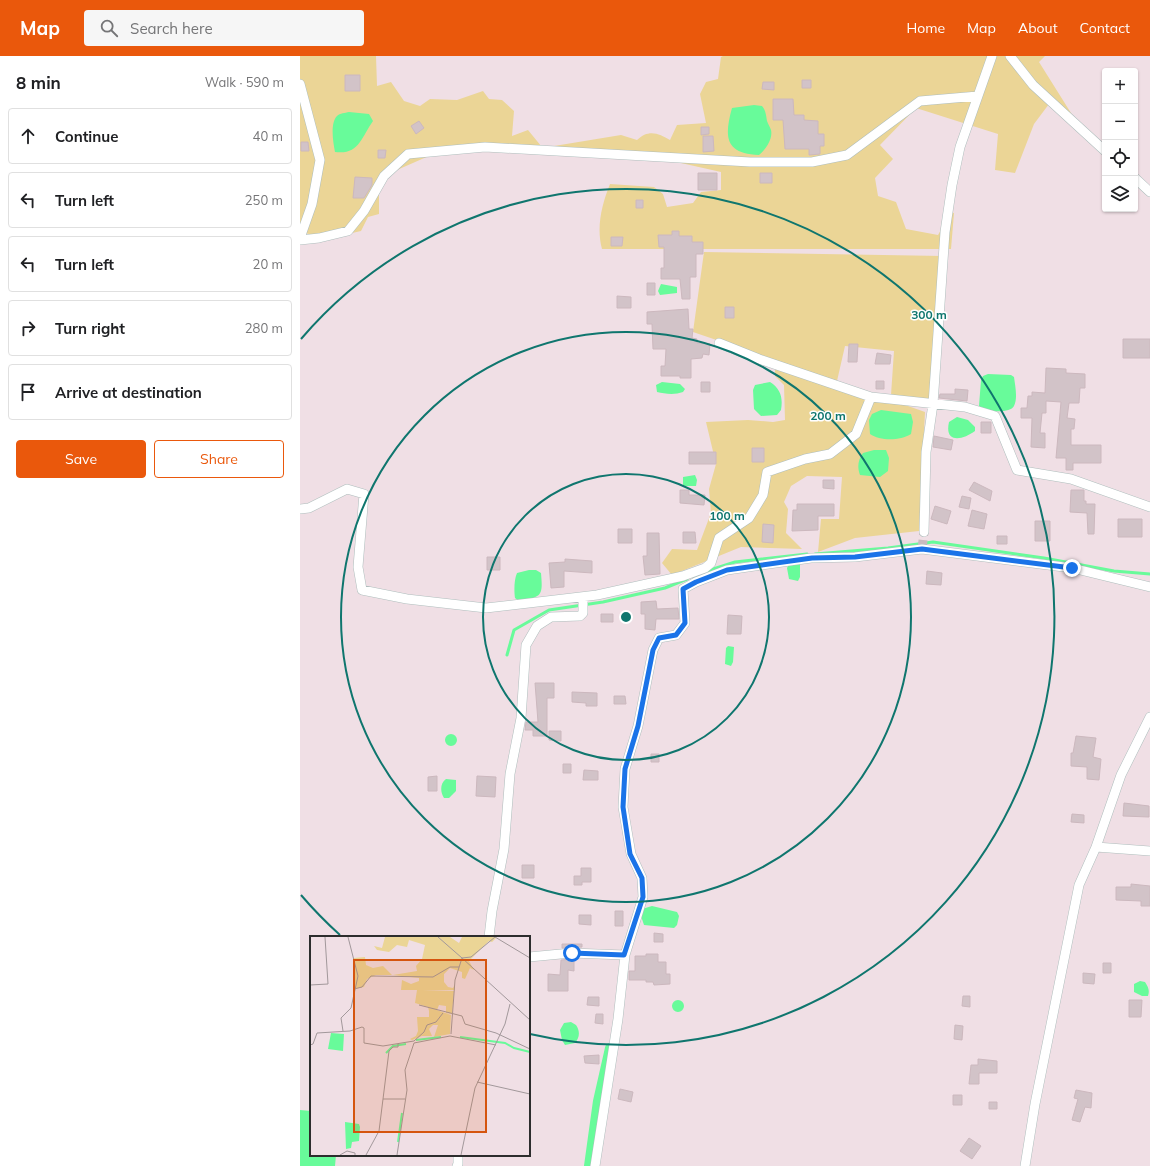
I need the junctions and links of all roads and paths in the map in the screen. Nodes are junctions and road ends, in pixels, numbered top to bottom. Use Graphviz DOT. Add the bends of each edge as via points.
graph roads {
  1 [pos="992,56"];
  2 [pos="1010,56"];
  3 [pos="300,84"];
  4 [pos="978,96"];
  5 [pos="1102,148"];
  6 [pos="1138,181"];
  7 [pos="1150,192"];
  8 [pos="300,239"];
  9 [pos="719,344"];
  10 [pos="871,397"];
  11 [pos="933,404"];
  12 [pos="1150,507"];
  13 [pos="300,510"];
  14 [pos="924,532"];
  15 [pos="1150,587"];
  16 [pos="583,597"];
  17 [pos="1150,717"];
  18 [pos="1096,847"];
  19 [pos="1150,851"];
  20 [pos="489,936"];
  21 [pos="624,955"];
  22 [pos="530,957"];
  23 [pos="458,1156"];
  24 [pos="457,1166"];
  25 [pos="595,1166"];
  26 [pos="1025,1166"];
  1 -- 4 [label="street"];
  2 -- 5 [label="street" via="1033,85"];
  3 -- 8 [label="street" via="320,160 312,204"];
  4 -- 8 [label="street" via="920,101 847,155 812,162 750,162 485,147 408,154 384,176 364,211 348,231 320,238"];
  4 -- 11 [label="street" via="960,147 945,232"];
  6 -- 7 [label="street"];
  9 -- 10 [label="street"];
  10 -- 11 [label="street"];
  10 -- 16 [label="street" via="856,434 830,454 805,459 767,472 763,495 749,518 719,538 711,563 705,568 676,578"];
  11 -- 12 [label="street" via="965,406 995,416 1017,470 1071,479"];
  11 -- 14 [label="street" via="926,452"];
  13 -- 16 [label="street" via="347,489 364,494 358,566 362,590 407,599 486,608"];
  15 -- 21 [label="street" via="1072,568 922,549 855,557 812,558 727,570 683,589 685,623 676,635 659,638 653,650 638,726 625,769 623,807 630,854 642,878 643,897"];
  16 -- 20 [label="street" via="583,613 580,616 551,617 537,626 526,645 521,718 510,774 504,849"];
  17 -- 18 [label="street" via="1121,775"];
  18 -- 19 [label="street"];
  18 -- 26 [label="street" via="1079,885"];
  21 -- 22 [label="street" via="572,953"];
  21 -- 25 [label="street" via="618,1019"];
  23 -- 24 [label="street"];
}
